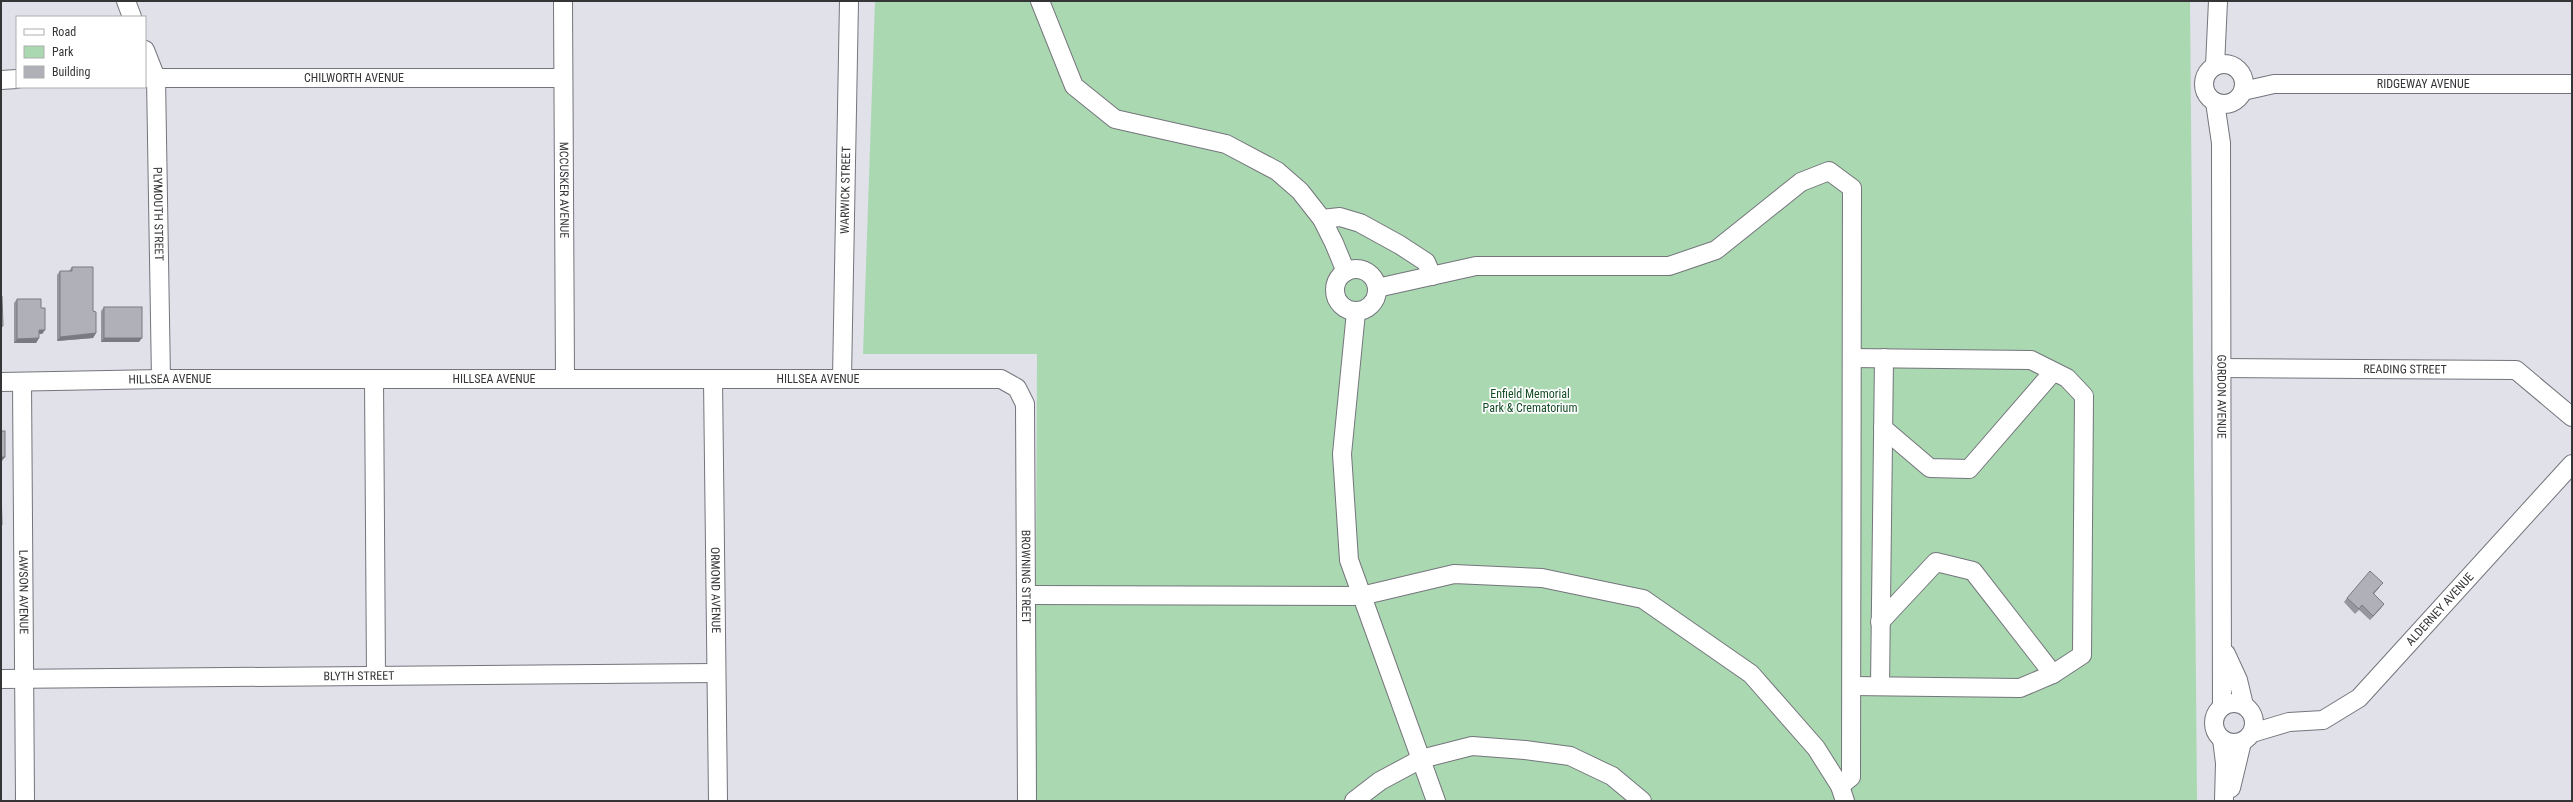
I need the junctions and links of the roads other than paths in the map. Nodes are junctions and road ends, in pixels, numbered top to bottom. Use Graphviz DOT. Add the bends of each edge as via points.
graph roads {
  1 [pos="126,1"];
  2 [pos="563,1"];
  3 [pos="849,1"];
  4 [pos="1040,1"];
  5 [pos="2218,1"];
  6 [pos="132,16"];
  7 [pos="146,55"];
  8 [pos="2233,74"];
  9 [pos="151,78"];
  10 [pos="563,78"];
  11 [pos="16,79"];
  12 [pos="1,80"];
  13 [pos="2572,84"];
  14 [pos="2222,103"];
  15 [pos="1322,219"];
  16 [pos="1346,272"];
  17 [pos="1432,276"];
  18 [pos="1377,288"];
  19 [pos="1356,312"];
  20 [pos="1852,358"];
  21 [pos="1884,358"];
  22 [pos="2221,368"];
  23 [pos="2053,372"];
  24 [pos="842,378"];
  25 [pos="986,378"];
  26 [pos="161,379"];
  27 [pos="374,379"];
  28 [pos="565,379"];
  29 [pos="712,379"];
  30 [pos="1,382"];
  31 [pos="22,382"];
  32 [pos="2572,417"];
  33 [pos="1883,428"];
  34 [pos="2572,464"];
  35 [pos="1027,595"];
  36 [pos="1361,596"];
  37 [pos="1880,622"];
  38 [pos="2224,650"];
  39 [pos="716,673"];
  40 [pos="2052,674"];
  41 [pos="376,676"];
  42 [pos="1,679"];
  43 [pos="25,679"];
  44 [pos="1852,686"];
  45 [pos="1880,686"];
  46 [pos="2222,707"];
  47 [pos="2248,710"];
  48 [pos="2289,722"];
  49 [pos="2247,738"];
  50 [pos="2222,739"];
  51 [pos="1421,759"];
  52 [pos="1843,794"];
  53 [pos="25,801"];
  54 [pos="718,801"];
  55 [pos="1027,801"];
  56 [pos="1354,801"];
  57 [pos="1436,801"];
  58 [pos="1642,801"];
  59 [pos="2225,801"];
  1 -- 6 [label="street"];
  2 -- 10 [label="street, MCCUSKER AVENUE"];
  3 -- 24 [label="street, WARWICK STREET"];
  4 -- 15 [label="street" via="1074,86 1115,119 1226,144 1277,171 1300,191"];
  5 -- 8 [label="street" via="2219,21"];
  7 -- 9 [label="street, PLYMOUTH STREET"];
  8 -- 13 [label="street, RIDGEWAY AVENUE" via="2274,84"];
  8 -- 14 [label="street" via="2237,99"];
  8 -- 14 [label="street" via="2209,71 2204,84 2209,97"];
  9 -- 10 [label="street, CHILWORTH AVENUE"];
  9 -- 26 [label="street, PLYMOUTH STREET"];
  10 -- 28 [label="street, MCCUSKER AVENUE"];
  11 -- 12 [label="street"];
  14 -- 22 [label="street, GORDON AVENUE"];
  15 -- 16 [label="street"];
  15 -- 17 [label="street" via="1340,217 1360,223 1426,262"];
  16 -- 18 [label="street" via="1356,269 1365,272 1373,278"];
  16 -- 19 [label="street" via="1336,282 1335,296 1343,307"];
  17 -- 18 [label="street"];
  17 -- 20 [label="street" via="1476,266 1669,266 1716,250 1801,182 1829,171 1852,188"];
  18 -- 19 [label="street" via="1376,298 1370,306"];
  19 -- 36 [label="street" via="1342,454 1349,560"];
  20 -- 21 [label="street"];
  20 -- 44 [label="street"];
  21 -- 23 [label="street" via="2031,360"];
  21 -- 33 [label="street"];
  22 -- 32 [label="street, READING STREET" via="2516,370"];
  22 -- 38 [label="street, GORDON AVENUE" via="2220,596"];
  23 -- 33 [label="street" via="1969,469 1930,468"];
  23 -- 40 [label="street" via="2067,378 2084,396 2084,404 2082,655"];
  24 -- 25 [label="street, HILLSEA AVENUE"];
  24 -- 29 [label="street, HILLSEA AVENUE"];
  25 -- 35 [label="street, BROWNING STREET" via="1001,379 1017,388 1025,404"];
  26 -- 27 [label="street, HILLSEA AVENUE"];
  26 -- 31 [label="street, HILLSEA AVENUE"];
  27 -- 28 [label="street, HILLSEA AVENUE"];
  27 -- 41 [label="street"];
  28 -- 29 [label="street, HILLSEA AVENUE"];
  29 -- 39 [label="street, ORMOND AVENUE"];
  30 -- 31 [label="street, HILLSEA AVENUE"];
  31 -- 43 [label="street, LAWSON AVENUE"];
  33 -- 37 [label="street"];
  34 -- 48 [label="street, ALDERNEY AVENUE" via="2359,698 2323,720"];
  35 -- 36 [label="street"];
  35 -- 55 [label="street, BROWNING STREET"];
  36 -- 51 [label="street"];
  36 -- 52 [label="street" via="1454,574 1542,578 1643,599 1751,674 1816,748"];
  37 -- 40 [label="street" via="1936,562 1973,571"];
  37 -- 45 [label="street"];
  38 -- 46 [label="street, GORDON AVENUE"];
  38 -- 47 [label="street, GORDON AVENUE"];
  39 -- 41 [label="street, BLYTH STREET"];
  39 -- 54 [label="street, ORMOND AVENUE"];
  40 -- 45 [label="street" via="2020,688"];
  41 -- 43 [label="street, BLYTH STREET"];
  42 -- 43 [label="street, BLYTH STREET"];
  43 -- 53 [label="street, LAWSON AVENUE"];
  44 -- 45 [label="street"];
  44 -- 52 [label="street" via="1851,777"];
  46 -- 47 [label="street" via="2233,703"];
  46 -- 50 [label="street" via="2214,723"];
  47 -- 48 [label="street, ALDERNEY AVENUE"];
  47 -- 49 [label="street" via="2254,721"];
  48 -- 49 [label="street, ALDERNEY AVENUE"];
  49 -- 50 [label="street" via="2228,742"];
  49 -- 59 [label="street"];
  50 -- 59 [label="street"];
  51 -- 56 [label="street" via="1380,781"];
  51 -- 57 [label="street"];
  51 -- 58 [label="street" via="1472,746 1570,756 1612,776"];
}
